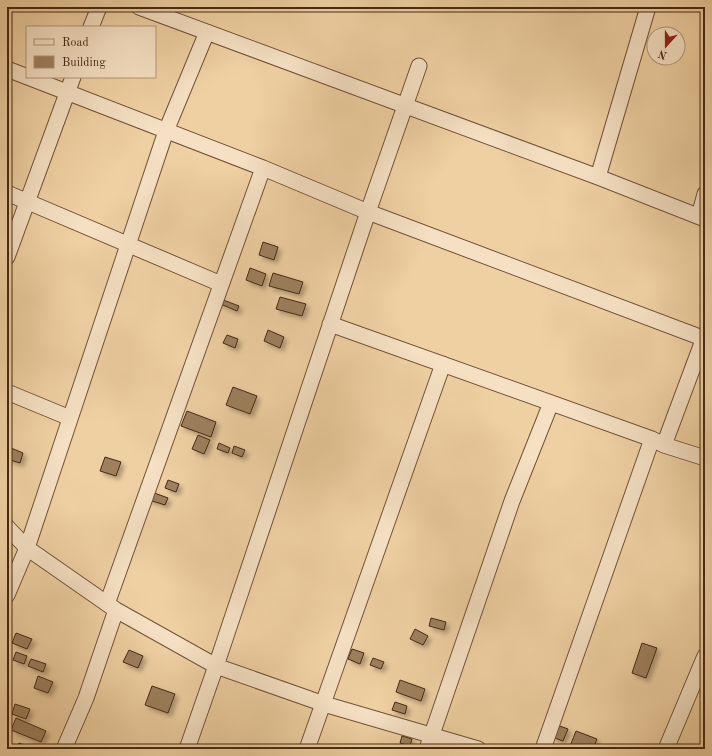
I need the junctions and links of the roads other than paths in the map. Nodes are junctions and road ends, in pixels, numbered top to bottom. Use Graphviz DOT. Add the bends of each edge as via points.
graph roads {
  1 [pos="99,7"];
  2 [pos="139,7"];
  3 [pos="648,7"];
  4 [pos="91,26"];
  5 [pos="207,32"];
  6 [pos="419,66"];
  7 [pos="7,69"];
  8 [pos="26,77"];
  9 [pos="30,78"];
  10 [pos="73,78"];
  11 [pos="67,93"];
  12 [pos="406,105"];
  13 [pos="166,131"];
  14 [pos="263,168"];
  15 [pos="598,177"];
  16 [pos="7,193"];
  17 [pos="705,194"];
  18 [pos="27,202"];
  19 [pos="368,212"];
  20 [pos="702,217"];
  21 [pos="128,245"];
  22 [pos="7,257"];
  23 [pos="221,284"];
  24 [pos="330,324"];
  25 [pos="704,337"];
  26 [pos="443,364"];
  27 [pos="7,392"];
  28 [pos="551,403"];
  29 [pos="70,418"];
  30 [pos="658,442"];
  31 [pos="705,458"];
  32 [pos="7,527"];
  33 [pos="27,548"];
  34 [pos="7,595"];
  35 [pos="111,607"];
  36 [pos="705,656"];
  37 [pos="216,666"];
  38 [pos="324,704"];
  39 [pos="430,742"];
  40 [pos="64,749"];
  41 [pos="187,749"];
  42 [pos="307,749"];
  43 [pos="478,749"];
  44 [pos="543,749"];
  45 [pos="666,749"];
  1 -- 4 [label="street"];
  2 -- 5 [label="street"];
  3 -- 15 [label="street"];
  5 -- 12 [label="street"];
  5 -- 13 [label="street"];
  6 -- 12 [label="street"];
  7 -- 8 [label="street"];
  9 -- 11 [label="street"];
  10 -- 11 [label="street"];
  11 -- 13 [label="street"];
  11 -- 18 [label="street"];
  12 -- 15 [label="street"];
  12 -- 19 [label="street"];
  13 -- 14 [label="street"];
  13 -- 21 [label="street"];
  14 -- 19 [label="street"];
  14 -- 23 [label="street"];
  15 -- 20 [label="street"];
  16 -- 18 [label="street"];
  17 -- 20 [label="street"];
  18 -- 21 [label="street"];
  18 -- 22 [label="street"];
  19 -- 24 [label="street"];
  19 -- 25 [label="street"];
  21 -- 23 [label="street"];
  21 -- 29 [label="street"];
  23 -- 35 [label="street"];
  24 -- 26 [label="street"];
  24 -- 37 [label="street"];
  25 -- 30 [label="street"];
  26 -- 28 [label="street"];
  26 -- 38 [label="street"];
  27 -- 29 [label="street"];
  28 -- 30 [label="street"];
  28 -- 39 [label="street" via="510,508"];
  29 -- 33 [label="street"];
  30 -- 31 [label="street"];
  30 -- 44 [label="street"];
  32 -- 33 [label="street"];
  33 -- 34 [label="street"];
  33 -- 35 [label="street"];
  35 -- 37 [label="street"];
  35 -- 40 [label="street" via="86,698"];
  36 -- 45 [label="street"];
  37 -- 38 [label="street"];
  37 -- 41 [label="street"];
  38 -- 39 [label="street"];
  38 -- 42 [label="street"];
  39 -- 43 [label="street"];
}
